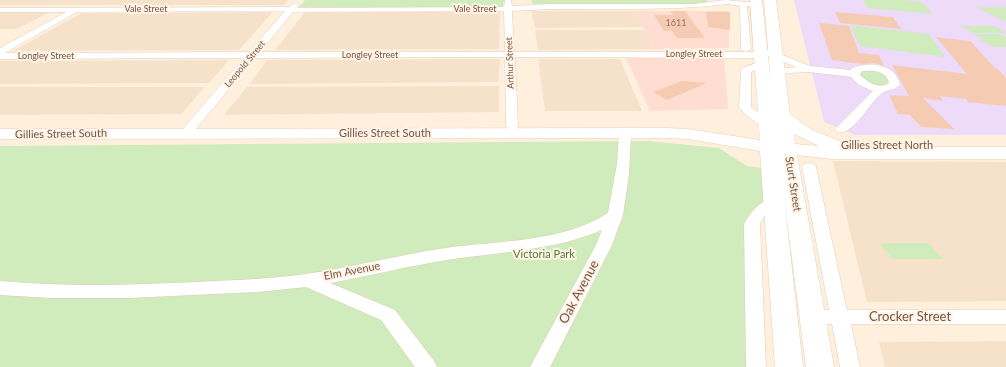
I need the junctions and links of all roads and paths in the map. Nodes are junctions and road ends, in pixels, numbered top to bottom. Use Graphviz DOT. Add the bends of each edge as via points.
graph roads {
  1 [pos="300,0"];
  2 [pos="527,0"];
  3 [pos="719,0"];
  4 [pos="770,0"];
  5 [pos="710,2"];
  6 [pos="508,4"];
  7 [pos="756,4"];
  8 [pos="539,6"];
  9 [pos="292,9"];
  10 [pos="0,10"];
  11 [pos="62,10"];
  12 [pos="76,10"];
  13 [pos="744,37"];
  14 [pos="0,43"];
  15 [pos="0,52"];
  16 [pos="776,54"];
  17 [pos="252,55"];
  18 [pos="510,55"];
  19 [pos="0,56"];
  20 [pos="753,56"];
  21 [pos="809,69"];
  22 [pos="778,72"];
  23 [pos="855,74"];
  24 [pos="881,88"];
  25 [pos="782,115"];
  26 [pos="0,129"];
  27 [pos="188,130"];
  28 [pos="513,130"];
  29 [pos="625,133"];
  30 [pos="0,134"];
  31 [pos="837,137"];
  32 [pos="775,140"];
  33 [pos="1006,144"];
  34 [pos="1006,153"];
  35 [pos="809,167"];
  36 [pos="774,202"];
  37 [pos="615,215"];
  38 [pos="307,280"];
  39 [pos="0,288"];
  40 [pos="813,317"];
  41 [pos="841,317"];
  42 [pos="1006,317"];
  43 [pos="428,367"];
  44 [pos="540,367"];
  45 [pos="756,367"];
  46 [pos="789,367"];
  47 [pos="820,367"];
  48 [pos="850,367"];
  1 -- 9 [label="street, Leopold Street"];
  2 -- 8 [label="street, Vale Street" via="530,4"];
  3 -- 7 [label="street"];
  4 -- 16 [label="main road, Sturt Street"];
  5 -- 7 [label="street, Vale Street"];
  5 -- 8 [label="street, Vale Street" via="694,6"];
  6 -- 8 [label="street, Vale Street"];
  6 -- 9 [label="street, Vale Street"];
  6 -- 18 [label="street, Arthur Street"];
  7 -- 13 [label="street, Sturt Street" via="743,10"];
  7 -- 20 [label="main road, Sturt Street"];
  9 -- 12 [label="street, Vale Street"];
  9 -- 17 [label="street, Leopold Street"];
  10 -- 11 [label="street, Vale Street"];
  11 -- 12 [label="street, Vale Street"];
  11 -- 14 [label="street"];
  12 -- 15 [label="street"];
  13 -- 20 [label="street"];
  13 -- 20 [label="street, Sturt Street"];
  16 -- 20 [label="street, Longley Street"];
  16 -- 21 [label="street"];
  16 -- 22 [label="main road, Sturt Street"];
  17 -- 18 [label="street, Longley Street"];
  17 -- 19 [label="street, Longley Street"];
  17 -- 27 [label="street, Leopold Street"];
  18 -- 20 [label="street, Longley Street"];
  18 -- 28 [label="street, Arthur Street"];
  20 -- 32 [label="main road, Sturt Street"];
  21 -- 22 [label="street"];
  21 -- 23 [label="street"];
  22 -- 25 [label="main road, Sturt Street"];
  23 -- 24 [label="street" via="866,84"];
  23 -- 24 [label="street" via="857,69 865,67 888,73 894,78 895,84 889,88"];
  24 -- 31 [label="street"];
  25 -- 31 [label="main road" via="788,123 809,137"];
  25 -- 32 [label="main road, Sturt Street"];
  26 -- 27 [label="main road, Gillies Street South"];
  27 -- 28 [label="main road, Gillies Street South"];
  27 -- 30 [label="main road, Gillies Street South"];
  28 -- 29 [label="main road, Gillies Street South"];
  28 -- 32 [label="main road, Gillies Street South" via="678,126"];
  29 -- 32 [label="main road, Gillies Street South"];
  29 -- 37 [label="street" via="623,178"];
  31 -- 32 [label="main road, Gillies Street North"];
  31 -- 33 [label="main road, Gillies Street North"];
  32 -- 34 [label="main road, Gillies Street North" via="864,154"];
  32 -- 36 [label="main road, Sturt Street"];
  32 -- 40 [label="main road, Sturt Street"];
  35 -- 41 [label="street, Sturt Street"];
  36 -- 45 [label="street, Sturt Street" via="758,213 752,224"];
  36 -- 46 [label="main road, Sturt Street"];
  37 -- 38 [label="street, Elm Avenue" via="598,226 554,240 446,254"];
  37 -- 44 [label="street, Oak Avenue" via="604,246"];
  38 -- 39 [label="street, Elm Avenue" via="142,291 84,292"];
  38 -- 43 [label="street" via="388,315"];
  40 -- 41 [label="street, Crocker Street"];
  40 -- 47 [label="main road, Sturt Street"];
  41 -- 42 [label="street, Crocker Street"];
  41 -- 48 [label="street, Sturt Street"];
}
